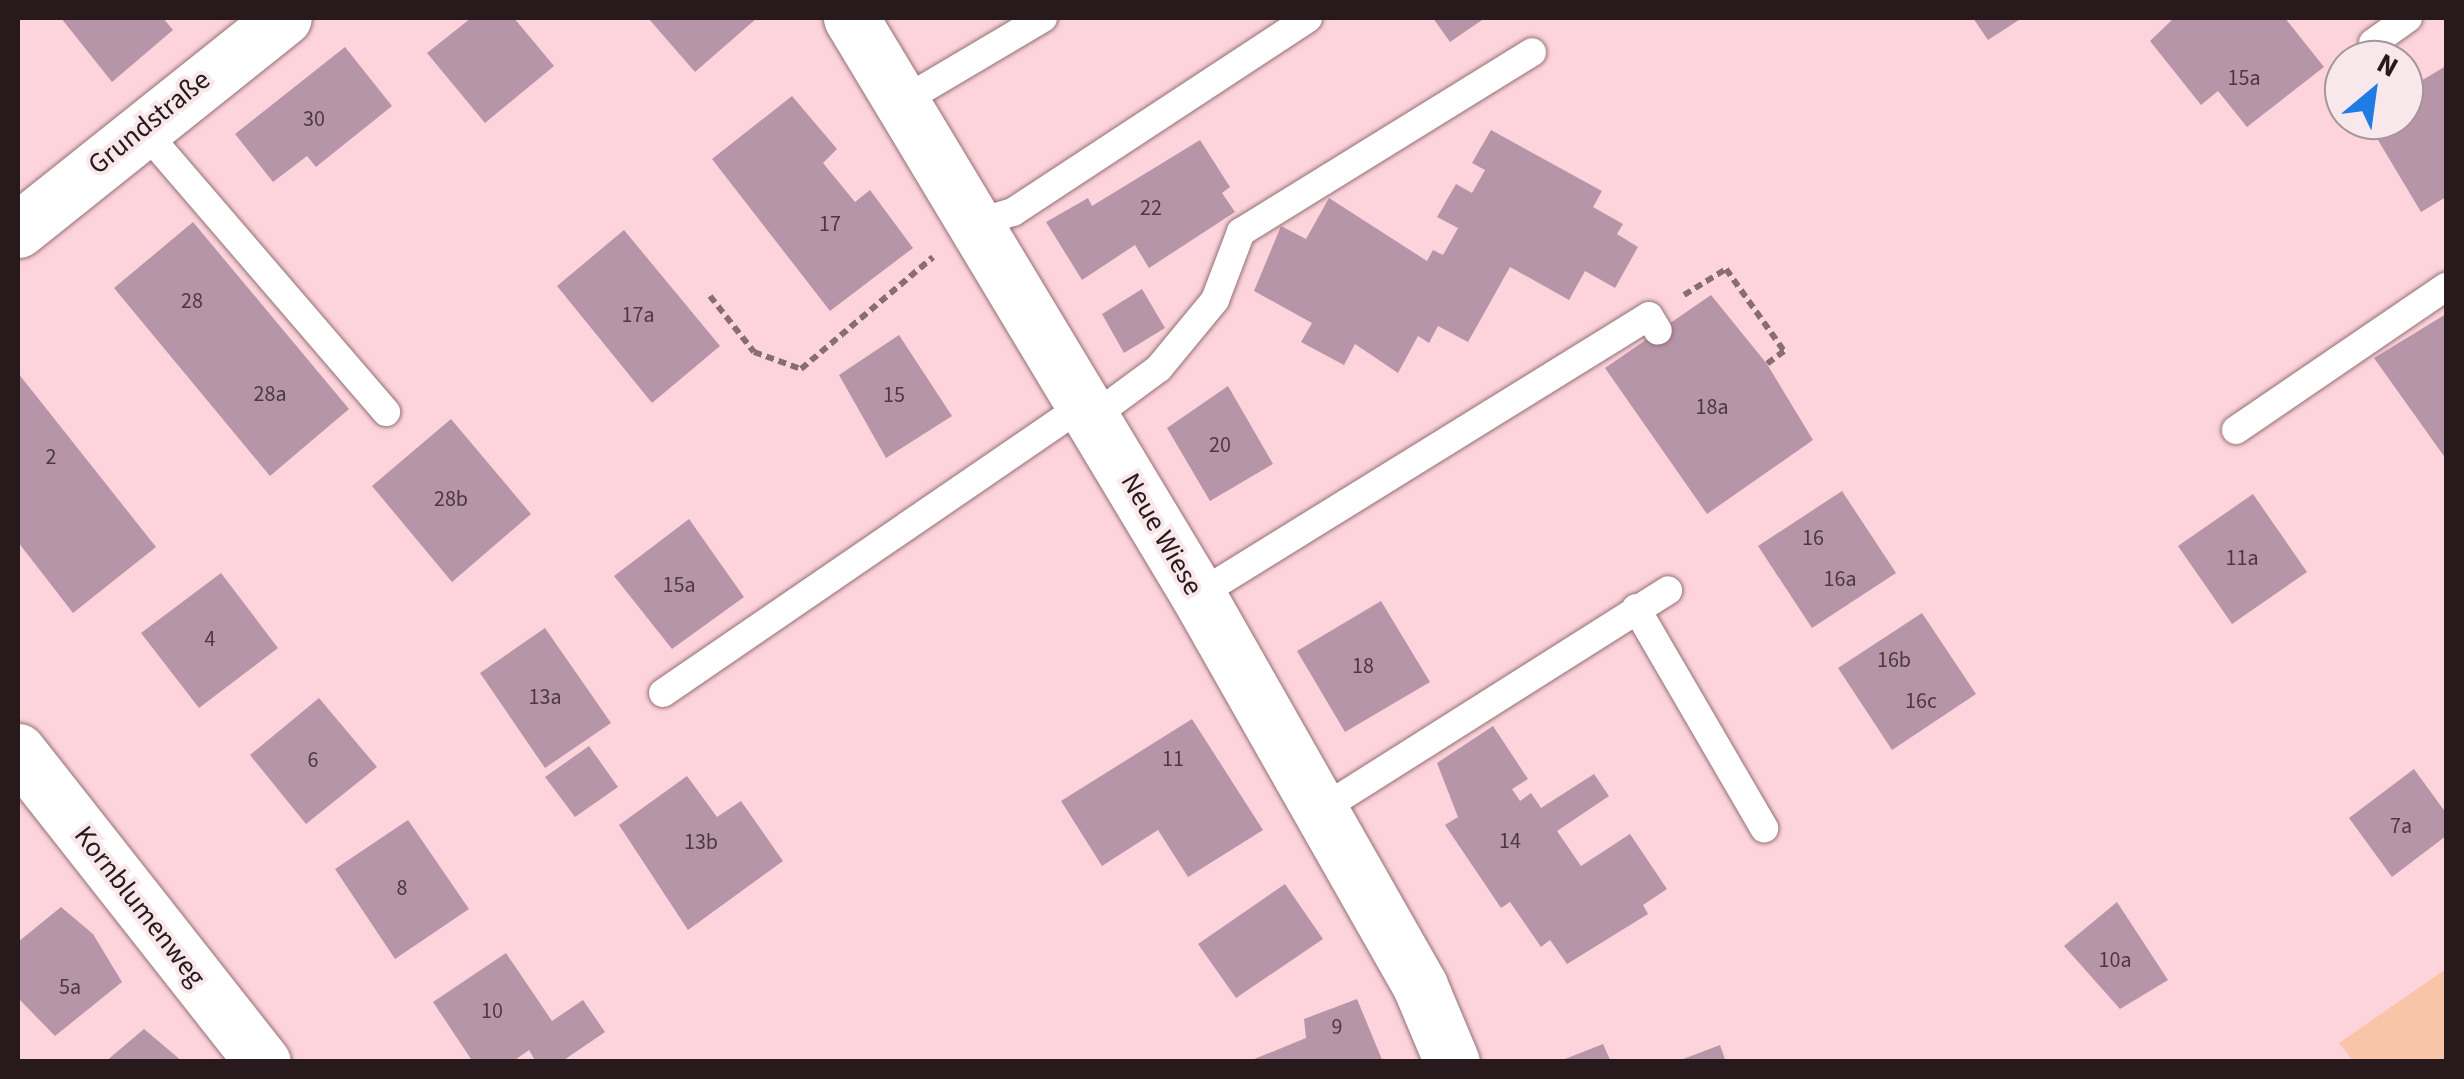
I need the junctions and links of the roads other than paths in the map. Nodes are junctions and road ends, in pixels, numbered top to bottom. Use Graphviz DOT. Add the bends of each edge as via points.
graph roads {
  1 [pos="284,18"];
  2 [pos="852,18"];
  3 [pos="1043,18"];
  4 [pos="1308,18"];
  5 [pos="2408,18"];
  6 [pos="2377,40"];
  7 [pos="1532,52"];
  8 [pos="901,102"];
  9 [pos="141,126"];
  10 [pos="973,224"];
  11 [pos="18,230"];
  12 [pos="2446,286"];
  13 [pos="1654,324"];
  14 [pos="1089,410"];
  15 [pos="386,412"];
  16 [pos="2236,430"];
  17 [pos="1668,590"];
  18 [pos="1198,595"];
  19 [pos="1636,608"];
  20 [pos="663,692"];
  21 [pos="18,751"];
  22 [pos="1319,811"];
  23 [pos="1764,828"];
  24 [pos="264,1062"];
  25 [pos="1452,1062"];
  1 -- 9 [label="street, Grundstraße"];
  2 -- 8 [label="street, Neue Wiese"];
  3 -- 8 [label="lane"];
  4 -- 10 [label="lane" via="1013,212"];
  5 -- 6 [label="lane"];
  7 -- 14 [label="lane" via="1241,232 1204,314 1159,368"];
  8 -- 10 [label="street, Neue Wiese"];
  9 -- 11 [label="street, Grundstraße"];
  9 -- 15 [label="lane"];
  10 -- 14 [label="street, Neue Wiese"];
  12 -- 16 [label="lane"];
  13 -- 18 [label="lane"];
  14 -- 18 [label="street, Neue Wiese"];
  14 -- 20 [label="lane"];
  17 -- 19 [label="lane"];
  18 -- 22 [label="street, Neue Wiese"];
  19 -- 22 [label="lane"];
  19 -- 23 [label="lane"];
  21 -- 24 [label="street, Kornblumenweg"];
  22 -- 25 [label="street, Neue Wiese" via="1420,986"];
}
